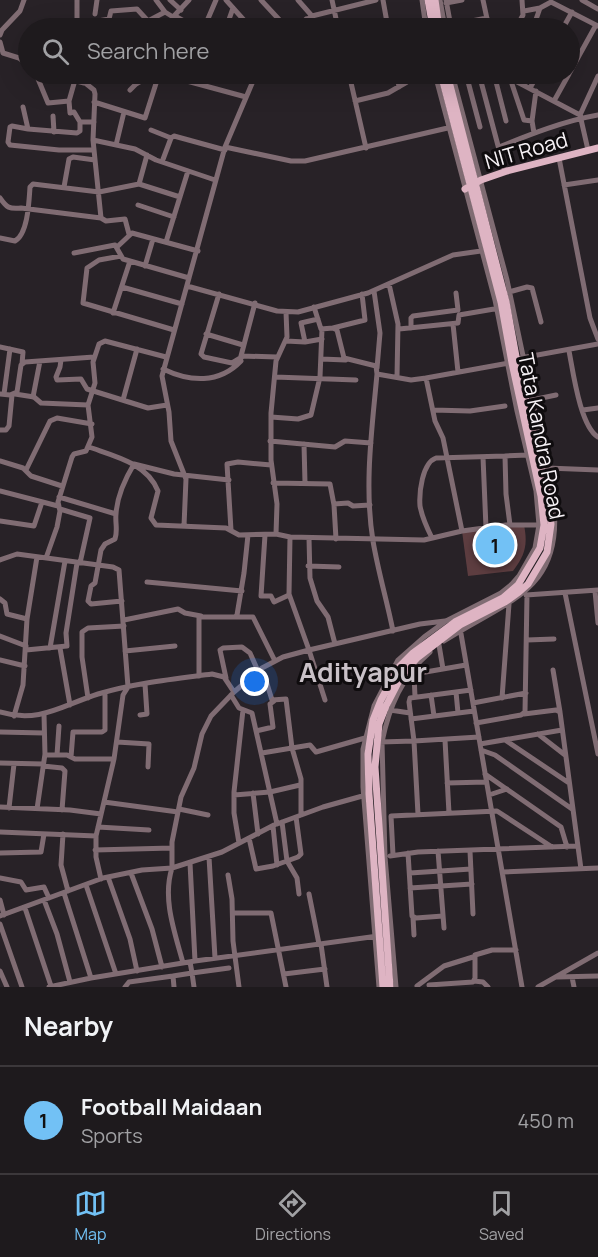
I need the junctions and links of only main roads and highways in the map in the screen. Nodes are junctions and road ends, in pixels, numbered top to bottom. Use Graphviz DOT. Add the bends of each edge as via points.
graph roads {
  1 [pos="428,0"];
  2 [pos="435,0"];
  3 [pos="431,18"];
  4 [pos="438,18"];
  5 [pos="442,84"];
  6 [pos="449,84"];
  7 [pos="598,148"];
  8 [pos="472,184"];
  9 [pos="515,361"];
  10 [pos="548,525"];
  11 [pos="458,626"];
  12 [pos="370,794"];
  13 [pos="383,935"];
  14 [pos="381,987"];
  15 [pos="390,987"];
  1 -- 3 [label="main road"];
  2 -- 4 [label="main road"];
  5 -- 8 [label="main road, Tata Kandra Road"];
  6 -- 8 [label="main road, Tata Kandra Road"];
  7 -- 8 [label="main road, NIT Road"];
  8 -- 9 [label="main road, Tata Kandra Road" via="506,302"];
  8 -- 9 [label="main road, Tata Kandra Road" via="507,349"];
  9 -- 10 [label="main road, Tata Kandra Road"];
  10 -- 11 [label="main road, Tata Kandra Road" via="540,548 518,585"];
  10 -- 11 [label="main road, Tata Kandra Road" via="547,552 528,584 507,603"];
  11 -- 12 [label="main road, Tata Kandra Road" via="417,658 386,706"];
  11 -- 12 [label="main road, Tata Kandra Road" via="412,653 399,667 381,700 368,753"];
  12 -- 13 [label="main road, Tata Kandra Road"];
  12 -- 13 [label="main road, Tata Kandra Road" via="383,858"];
  13 -- 14 [label="main road, Tata Kandra Road"];
  13 -- 15 [label="main road, Tata Kandra Road"];
}
